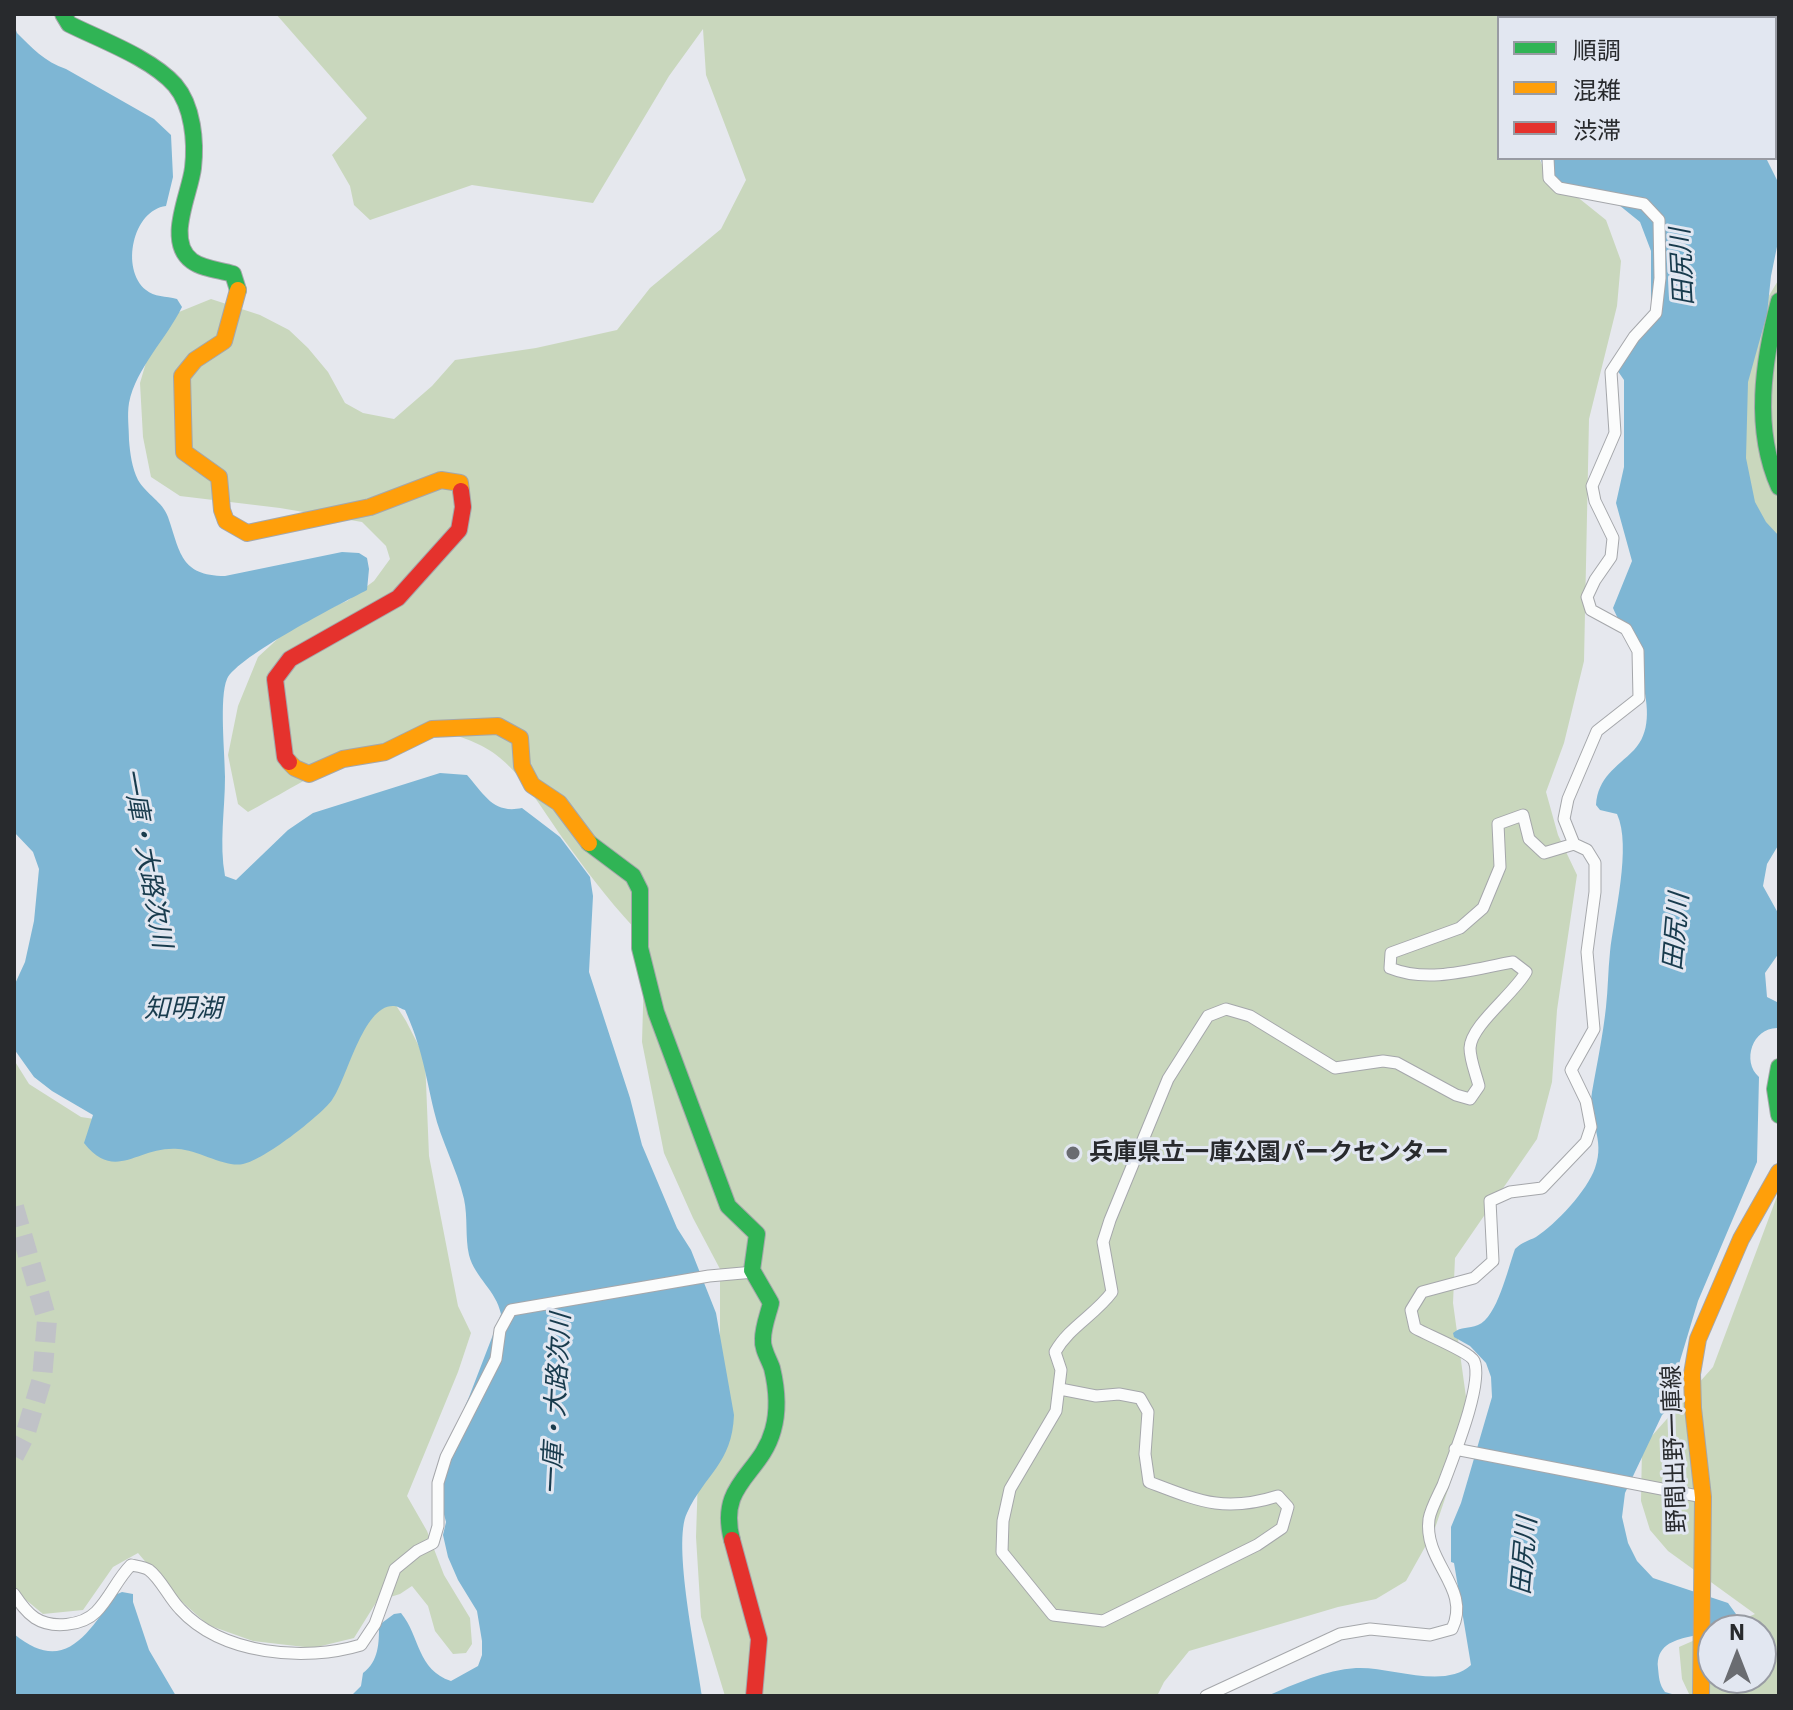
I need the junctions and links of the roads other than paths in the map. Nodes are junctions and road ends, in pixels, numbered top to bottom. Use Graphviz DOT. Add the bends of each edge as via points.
graph roads {
  1 [pos="63,14"];
  2 [pos="1548,160"];
  3 [pos="1779,301"];
  4 [pos="1779,487"];
  5 [pos="1574,844"];
  6 [pos="1779,1067"];
  7 [pos="1779,1115"];
  8 [pos="1779,1172"];
  9 [pos="754,1272"];
  10 [pos="1060,1389"];
  11 [pos="1455,1449"];
  12 [pos="1703,1497"];
  13 [pos="14,1594"];
  14 [pos="754,1696"];
  15 [pos="1206,1696"];
  16 [pos="1701,1696"];
  1 -- 9 [label="street" via="69,24 176,86 193,126 193,169 179,244 191,261 233,274 239,287 224,341 182,376 184,452 219,477 226,521 247,533 370,507 441,480 460,483 459,530 398,598 290,659 275,679 285,757 309,774 343,759 385,752 432,729 498,726 520,738 522,766 532,785 559,803 592,847 633,876 640,890 640,948 656,1012 728,1206 757,1234"];
  2 -- 5 [label="street" via="1549,178 1559,188 1644,204 1659,220 1656,313 1611,372 1615,433 1592,486 1613,538 1611,557 1587,597 1591,610 1626,629 1638,651 1639,698 1597,731 1568,799 1564,819"];
  3 -- 4 [label="street" via="1765,370 1765,448"];
  5 -- 10 [label="street" via="1544,853 1529,839 1523,815 1498,824 1500,867 1483,908 1460,928 1391,953 1390,968 1407,975 1513,962 1526,972 1473,1036 1470,1049 1479,1086 1470,1099 1397,1063 1335,1068 1250,1016 1226,1009 1208,1016 1168,1079 1110,1220 1103,1242 1112,1292 1055,1352"];
  5 -- 11 [label="street" via="1587,850 1595,863 1587,952 1594,1029 1571,1070 1591,1127 1586,1142 1542,1188 1490,1201 1493,1261 1474,1278 1422,1292 1411,1310 1415,1328 1468,1352 1475,1362 1477,1381"];
  6 -- 7 [label="street"];
  8 -- 12 [label="street, 野間出野一庫線" via="1741,1239 1698,1339 1692,1396"];
  9 -- 13 [label="street" via="511,1310 500,1330 496,1359 446,1457 438,1483 433,1543 395,1569 375,1624 361,1645 334,1654 278,1652 225,1642 180,1610 148,1570 131,1565 95,1613 77,1623 38,1621"];
  9 -- 14 [label="street" via="771,1303 762,1342 778,1403 773,1432 736,1487 727,1520 759,1639"];
  10 -- 10 [label="street" via="1140,1398 1148,1412 1149,1482 1218,1505 1278,1496 1288,1507 1282,1528 1103,1621 1053,1615 1002,1552 1010,1489 1056,1411"];
  11 -- 12 [label="street"];
  11 -- 15 [label="street" via="1429,1518 1430,1546 1455,1595 1459,1615 1452,1629 1430,1635 1370,1629 1340,1634"];
  12 -- 16 [label="street, 野間出野一庫線"];
}
